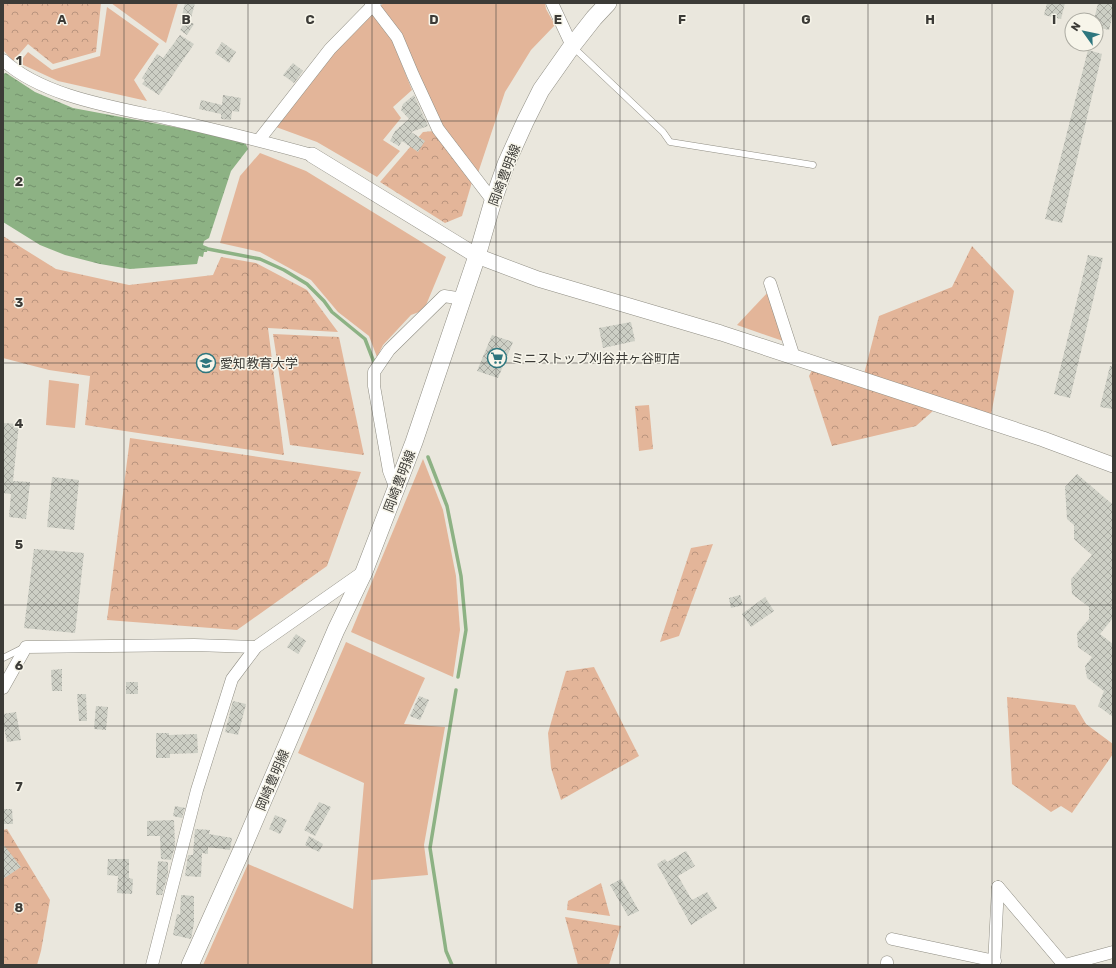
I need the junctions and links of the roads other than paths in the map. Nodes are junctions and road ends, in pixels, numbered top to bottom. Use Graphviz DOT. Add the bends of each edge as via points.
graph roads {
  1 [pos="552,3"];
  2 [pos="608,3"];
  3 [pos="373,4"];
  4 [pos="572,46"];
  5 [pos="3,60"];
  6 [pos="259,140"];
  7 [pos="312,155"];
  8 [pos="813,165"];
  9 [pos="493,201"];
  10 [pos="477,256"];
  11 [pos="770,283"];
  12 [pos="463,299"];
  13 [pos="794,357"];
  14 [pos="1113,465"];
  15 [pos="396,489"];
  16 [pos="364,572"];
  17 [pos="26,647"];
  18 [pos="256,647"];
  19 [pos="3,658"];
  20 [pos="3,688"];
  21 [pos="892,939"];
  22 [pos="1113,952"];
  23 [pos="994,963"];
  24 [pos="152,965"];
  25 [pos="190,965"];
  26 [pos="1065,965"];
  1 -- 4 [label="street"];
  2 -- 4 [label="main road, 岡崎豊明線"];
  3 -- 6 [label="street" via="330,49"];
  3 -- 9 [label="street" via="397,37 438,129"];
  4 -- 8 [label="lane" via="663,132 670,142"];
  4 -- 9 [label="main road, 岡崎豊明線" via="542,90 525,122"];
  5 -- 6 [label="street" via="32,81 56,91"];
  6 -- 7 [label="street"];
  7 -- 10 [label="street"];
  9 -- 10 [label="main road, 岡崎豊明線"];
  10 -- 12 [label="main road, 岡崎豊明線"];
  10 -- 13 [label="street" via="538,279"];
  11 -- 13 [label="street"];
  12 -- 15 [label="main road, 岡崎豊明線"];
  12 -- 15 [label="street" via="444,296 389,350 374,372 386,456"];
  13 -- 14 [label="street" via="1044,439"];
  15 -- 16 [label="main road, 岡崎豊明線"];
  16 -- 18 [label="street"];
  16 -- 25 [label="main road, 岡崎豊明線" via="336,630"];
  17 -- 18 [label="street" via="194,644"];
  17 -- 19 [label="lane"];
  17 -- 20 [label="street"];
  18 -- 24 [label="street" via="232,679 197,790"];
  21 -- 23 [label="street"];
  22 -- 26 [label="street"];
  23 -- 26 [label="street" via="998,887"];
}
